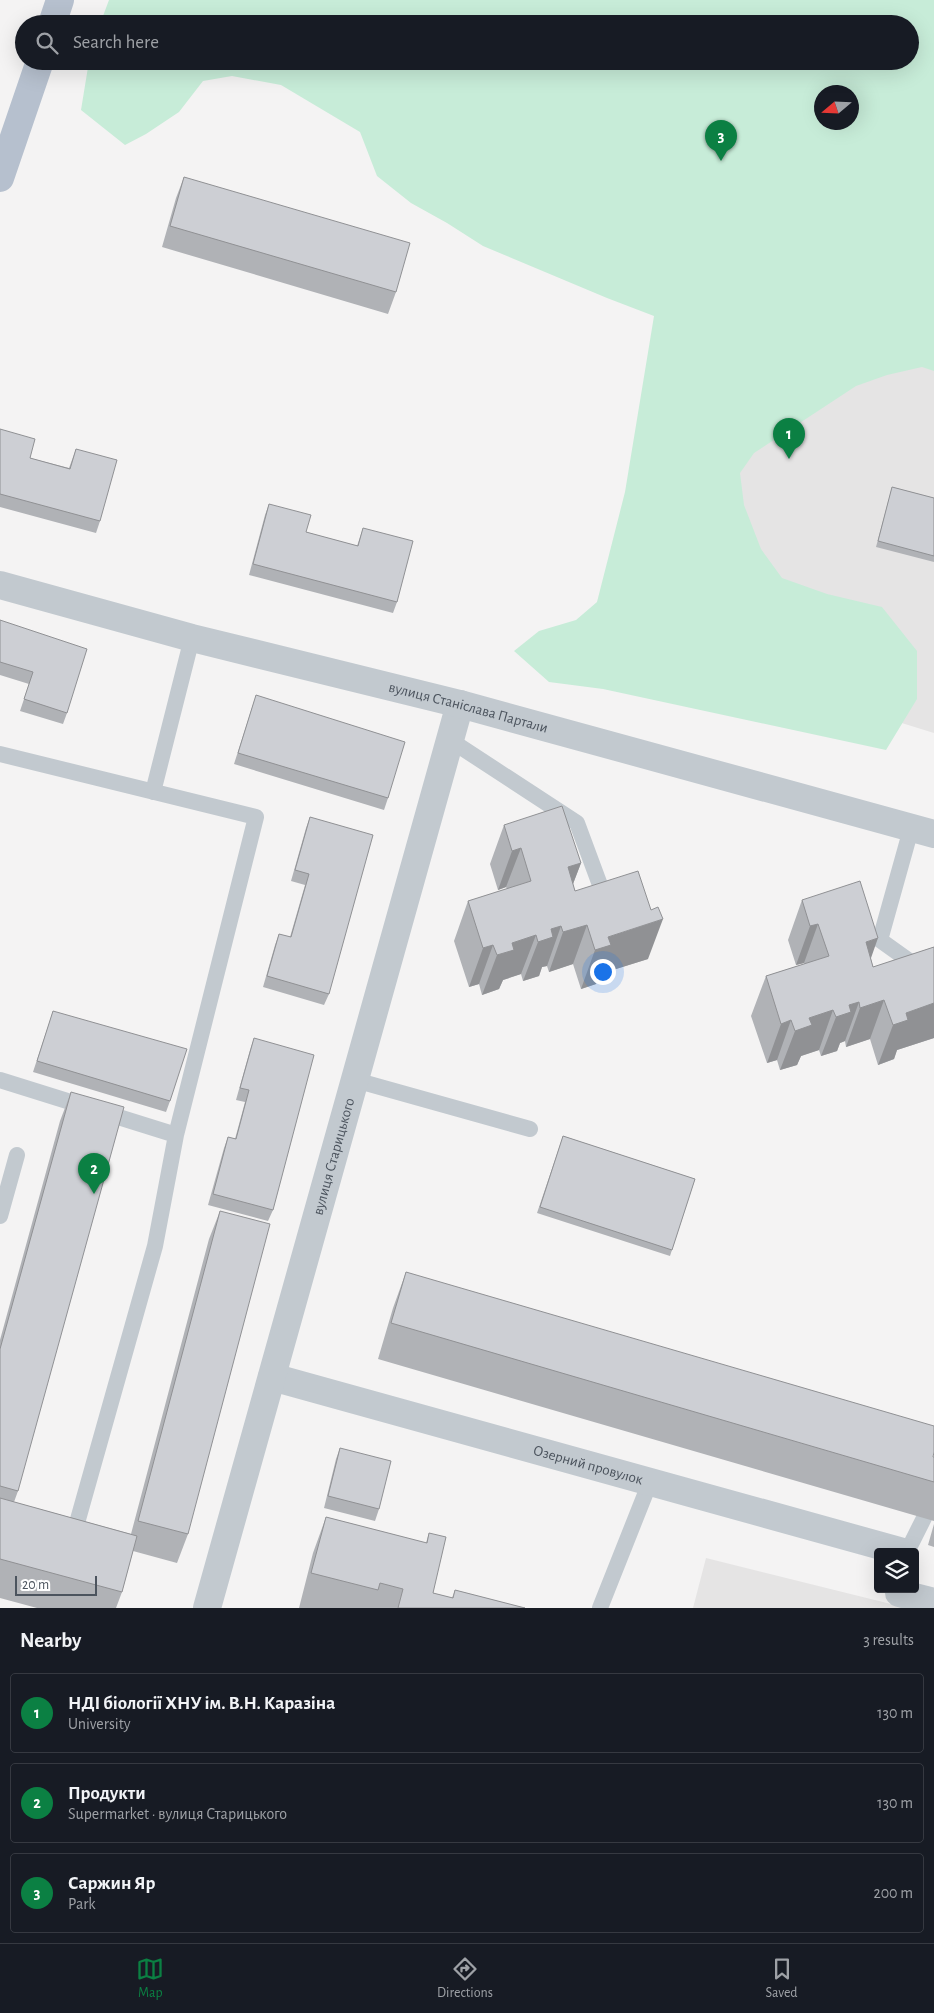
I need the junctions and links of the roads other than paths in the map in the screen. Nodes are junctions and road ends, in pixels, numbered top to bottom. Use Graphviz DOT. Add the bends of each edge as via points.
graph roads {
  1 [pos="60,0"];
  2 [pos="55,15"];
  3 [pos="37,70"];
  4 [pos="0,178"];
  5 [pos="0,585"];
  6 [pos="192,638"];
  7 [pos="460,704"];
  8 [pos="450,740"];
  9 [pos="0,754"];
  10 [pos="154,792"];
  11 [pos="923,832"];
  12 [pos="600,884"];
  13 [pos="922,970"];
  14 [pos="0,1080"];
  15 [pos="355,1080"];
  16 [pos="530,1129"];
  17 [pos="176,1135"];
  18 [pos="17,1155"];
  19 [pos="0,1216"];
  20 [pos="272,1377"];
  21 [pos="650,1482"];
  22 [pos="924,1518"];
  23 [pos="77,1523"];
  24 [pos="890,1548"];
  25 [pos="907,1548"];
  26 [pos="899,1593"];
  27 [pos="934,1602"];
  28 [pos="207,1608"];
  29 [pos="600,1608"];
  1 -- 2 [label="main road"];
  3 -- 4 [label="main road"];
  5 -- 6 [label="street, вулиця Станіслава Партали"];
  6 -- 7 [label="street, вулиця Станіслава Партали"];
  6 -- 10 [label="lane"];
  7 -- 8 [label="street, вулиця Старицького"];
  7 -- 11 [label="street, вулиця Станіслава Партали"];
  8 -- 12 [label="lane" via="576,823"];
  8 -- 15 [label="street, вулиця Старицького"];
  9 -- 10 [label="lane"];
  10 -- 17 [label="lane" via="256,816"];
  11 -- 13 [label="lane" via="880,940"];
  14 -- 17 [label="lane"];
  15 -- 16 [label="lane"];
  15 -- 20 [label="street, вулиця Старицького"];
  17 -- 23 [label="lane" via="155,1246"];
  18 -- 19 [label="lane"];
  20 -- 21 [label="street, Озерний провулок"];
  20 -- 28 [label="street, вулиця Старицького"];
  21 -- 24 [label="street, Озерний провулок"];
  21 -- 29 [label="lane"];
  22 -- 25 [label="lane"];
  26 -- 27 [label="street"];
}
